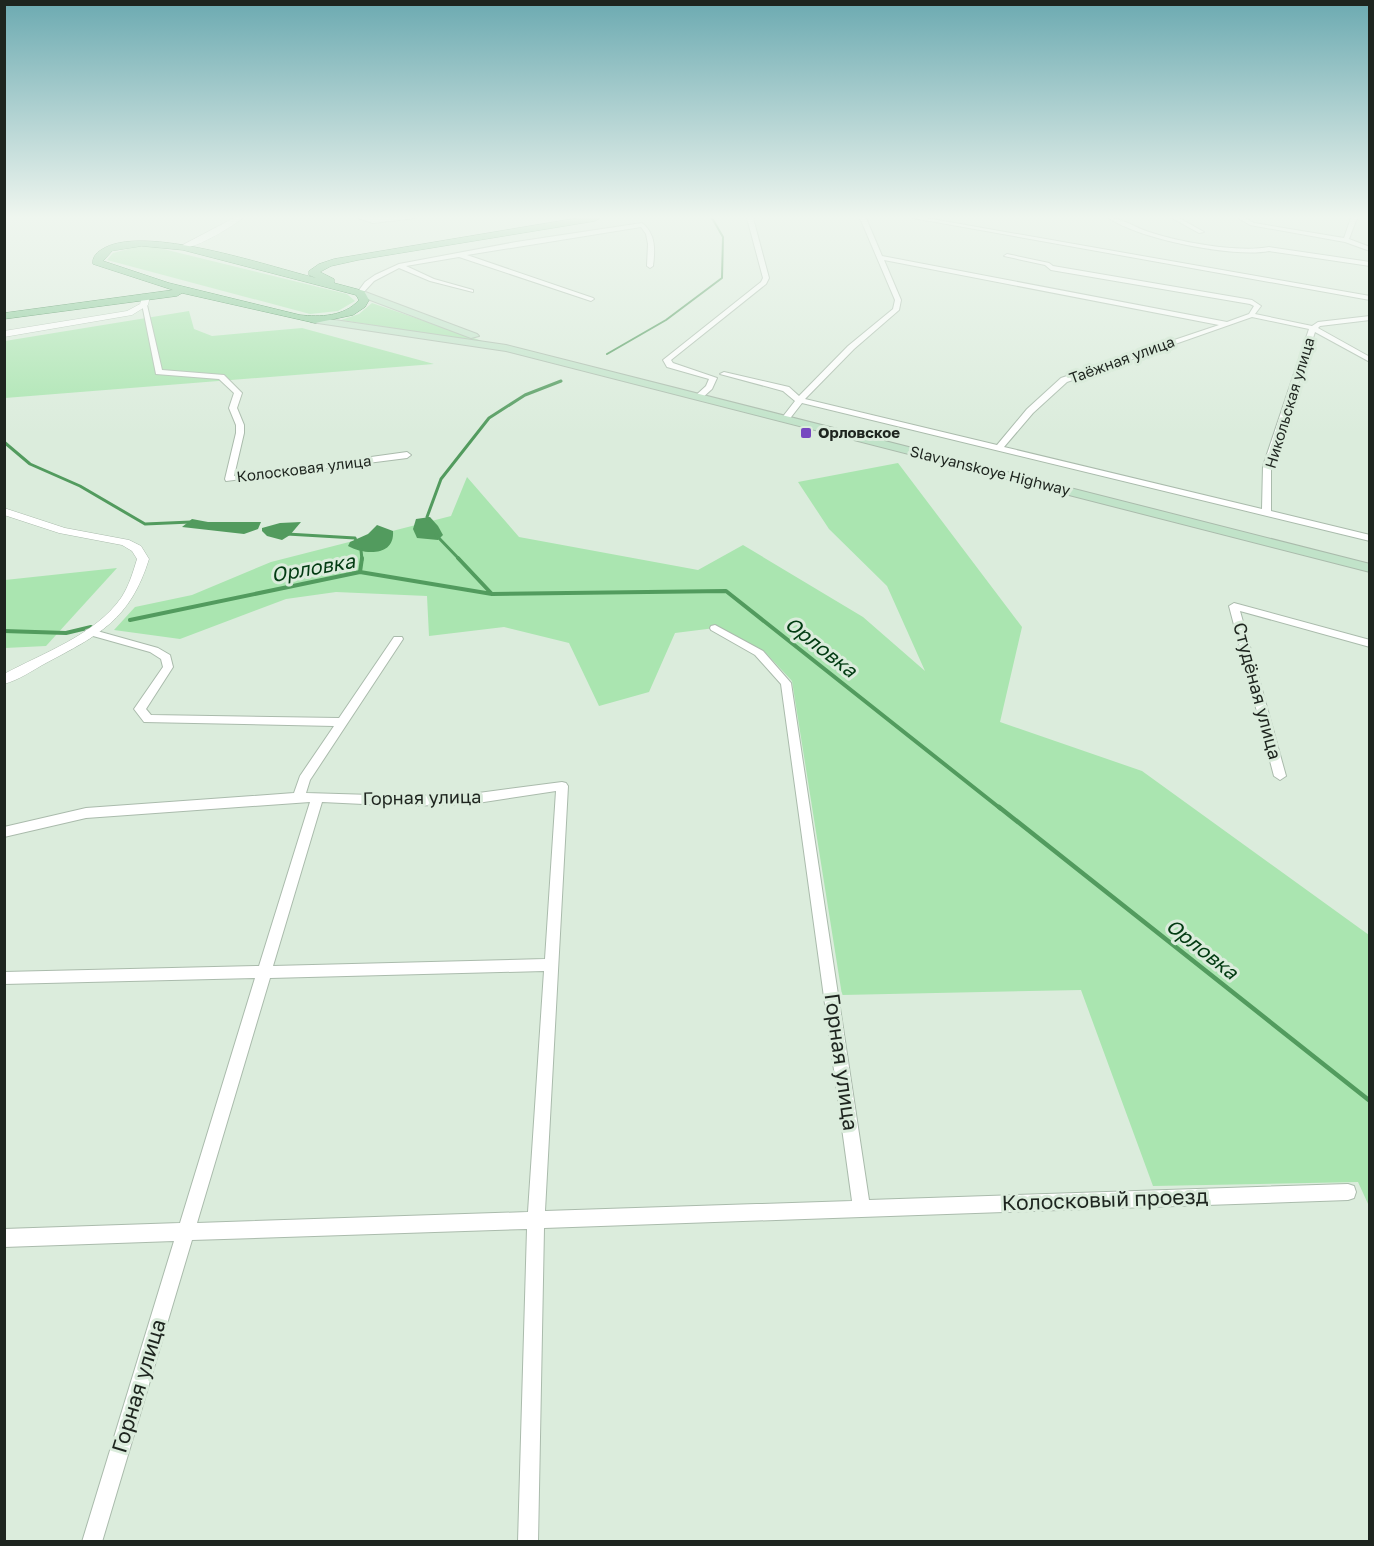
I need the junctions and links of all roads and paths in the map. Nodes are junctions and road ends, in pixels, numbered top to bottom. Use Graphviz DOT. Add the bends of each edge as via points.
graph roads {
  1 [pos="126,290"];
  2 [pos="186,290"];
  3 [pos="349,290"];
  4 [pos="353,290"];
  5 [pos="362,290"];
  6 [pos="468,290"];
  7 [pos="564,290"];
  8 [pos="755,290"];
  9 [pos="893,290"];
  10 [pos="1050,290"];
  11 [pos="1178,290"];
  12 [pos="1325,290"];
  13 [pos="471,291"];
  14 [pos="360,293"];
  15 [pos="201,294"];
  16 [pos="1370,298"];
  17 [pos="591,299"];
  18 [pos="145,300"];
  19 [pos="52,308"];
  20 [pos="1251,315"];
  21 [pos="4,316"];
  22 [pos="1370,318"];
  23 [pos="314,320"];
  24 [pos="1228,324"];
  25 [pos="1312,328"];
  26 [pos="4,334"];
  27 [pos="506,348"];
  28 [pos="1370,360"];
  29 [pos="724,374"];
  30 [pos="698,397"];
  31 [pos="799,400"];
  32 [pos="785,419"];
  33 [pos="999,448"];
  34 [pos="407,455"];
  35 [pos="4,511"];
  36 [pos="1266,513"];
  37 [pos="1370,538"];
  38 [pos="1370,568"];
  39 [pos="715,628"];
  40 [pos="90,632"];
  41 [pos="398,639"];
  42 [pos="1370,644"];
  43 [pos="4,680"];
  44 [pos="341,722"];
  45 [pos="1280,776"];
  46 [pos="299,796"];
  47 [pos="316,798"];
  48 [pos="4,832"];
  49 [pos="551,965"];
  50 [pos="264,972"];
  51 [pos="4,978"];
  52 [pos="1348,1192"];
  53 [pos="862,1209"];
  54 [pos="536,1219"];
  55 [pos="186,1231"];
  56 [pos="4,1238"];
  57 [pos="92,1542"];
  58 [pos="528,1542"];
  1 -- 19 [label="main road"];
  2 -- 15 [label="main road"];
  3 -- 14 [label="main road"];
  4 -- 14 [label="main road"];
  5 -- 14 [label="street"];
  6 -- 13 [label="street"];
  7 -- 17 [label="street"];
  8 -- 30 [label="street" via="667,360 670,365 713,378"];
  9 -- 31 [label="street" via="896,310"];
  10 -- 24 [label="street"];
  11 -- 20 [label="street" via="1252,302 1258,306"];
  12 -- 16 [label="street"];
  14 -- 23 [label="main road" via="363,303 356,309"];
  14 -- 27 [label="main road, Slavyanskoye Highway"];
  15 -- 18 [label="main road"];
  15 -- 23 [label="main road"];
  18 -- 19 [label="main road"];
  18 -- 26 [label="street" via="129,313"];
  18 -- 34 [label="street, Колосковая улица" via="159,372 221,377 238,393 233,408 240,433 229,478"];
  19 -- 21 [label="main road"];
  20 -- 24 [label="street, Таёжная улица"];
  20 -- 25 [label="street"];
  22 -- 25 [label="street"];
  23 -- 27 [label="main road, Slavyanskoye Highway"];
  24 -- 33 [label="street, Таёжная улица" via="1064,380 1030,411"];
  25 -- 28 [label="street"];
  25 -- 36 [label="street, Никольская улица" via="1267,466"];
  27 -- 30 [label="main road, Slavyanskoye Highway"];
  29 -- 31 [label="street" via="786,389"];
  30 -- 32 [label="main road, Slavyanskoye Highway"];
  31 -- 32 [label="street"];
  31 -- 33 [label="street"];
  32 -- 38 [label="main road, Slavyanskoye Highway"];
  33 -- 36 [label="street"];
  35 -- 40 [label="street" via="63,531 132,545 141,553 137,578 122,605"];
  36 -- 37 [label="street"];
  39 -- 53 [label="street, Горная улица" via="759,653 786,683"];
  40 -- 43 [label="street"];
  40 -- 44 [label="street" via="166,657 168,667 140,709 148,719"];
  41 -- 44 [label="street"];
  42 -- 45 [label="street, Студёная улица" via="1234,606"];
  44 -- 46 [label="street" via="304,779"];
  46 -- 47 [label="street, Горная улица"];
  46 -- 48 [label="street, Горная улица" via="86,813"];
  47 -- 49 [label="street, Горная улица" via="471,799 562,786"];
  47 -- 50 [label="street, Горная улица"];
  49 -- 50 [label="street"];
  49 -- 54 [label="street, Горная улица"];
  50 -- 51 [label="street"];
  50 -- 55 [label="street, Горная улица"];
  52 -- 53 [label="street, Колосковый проезд"];
  53 -- 54 [label="street"];
  54 -- 55 [label="street"];
  54 -- 58 [label="street, Горная улица"];
  55 -- 56 [label="street"];
  55 -- 57 [label="street, Горная улица"];
}
